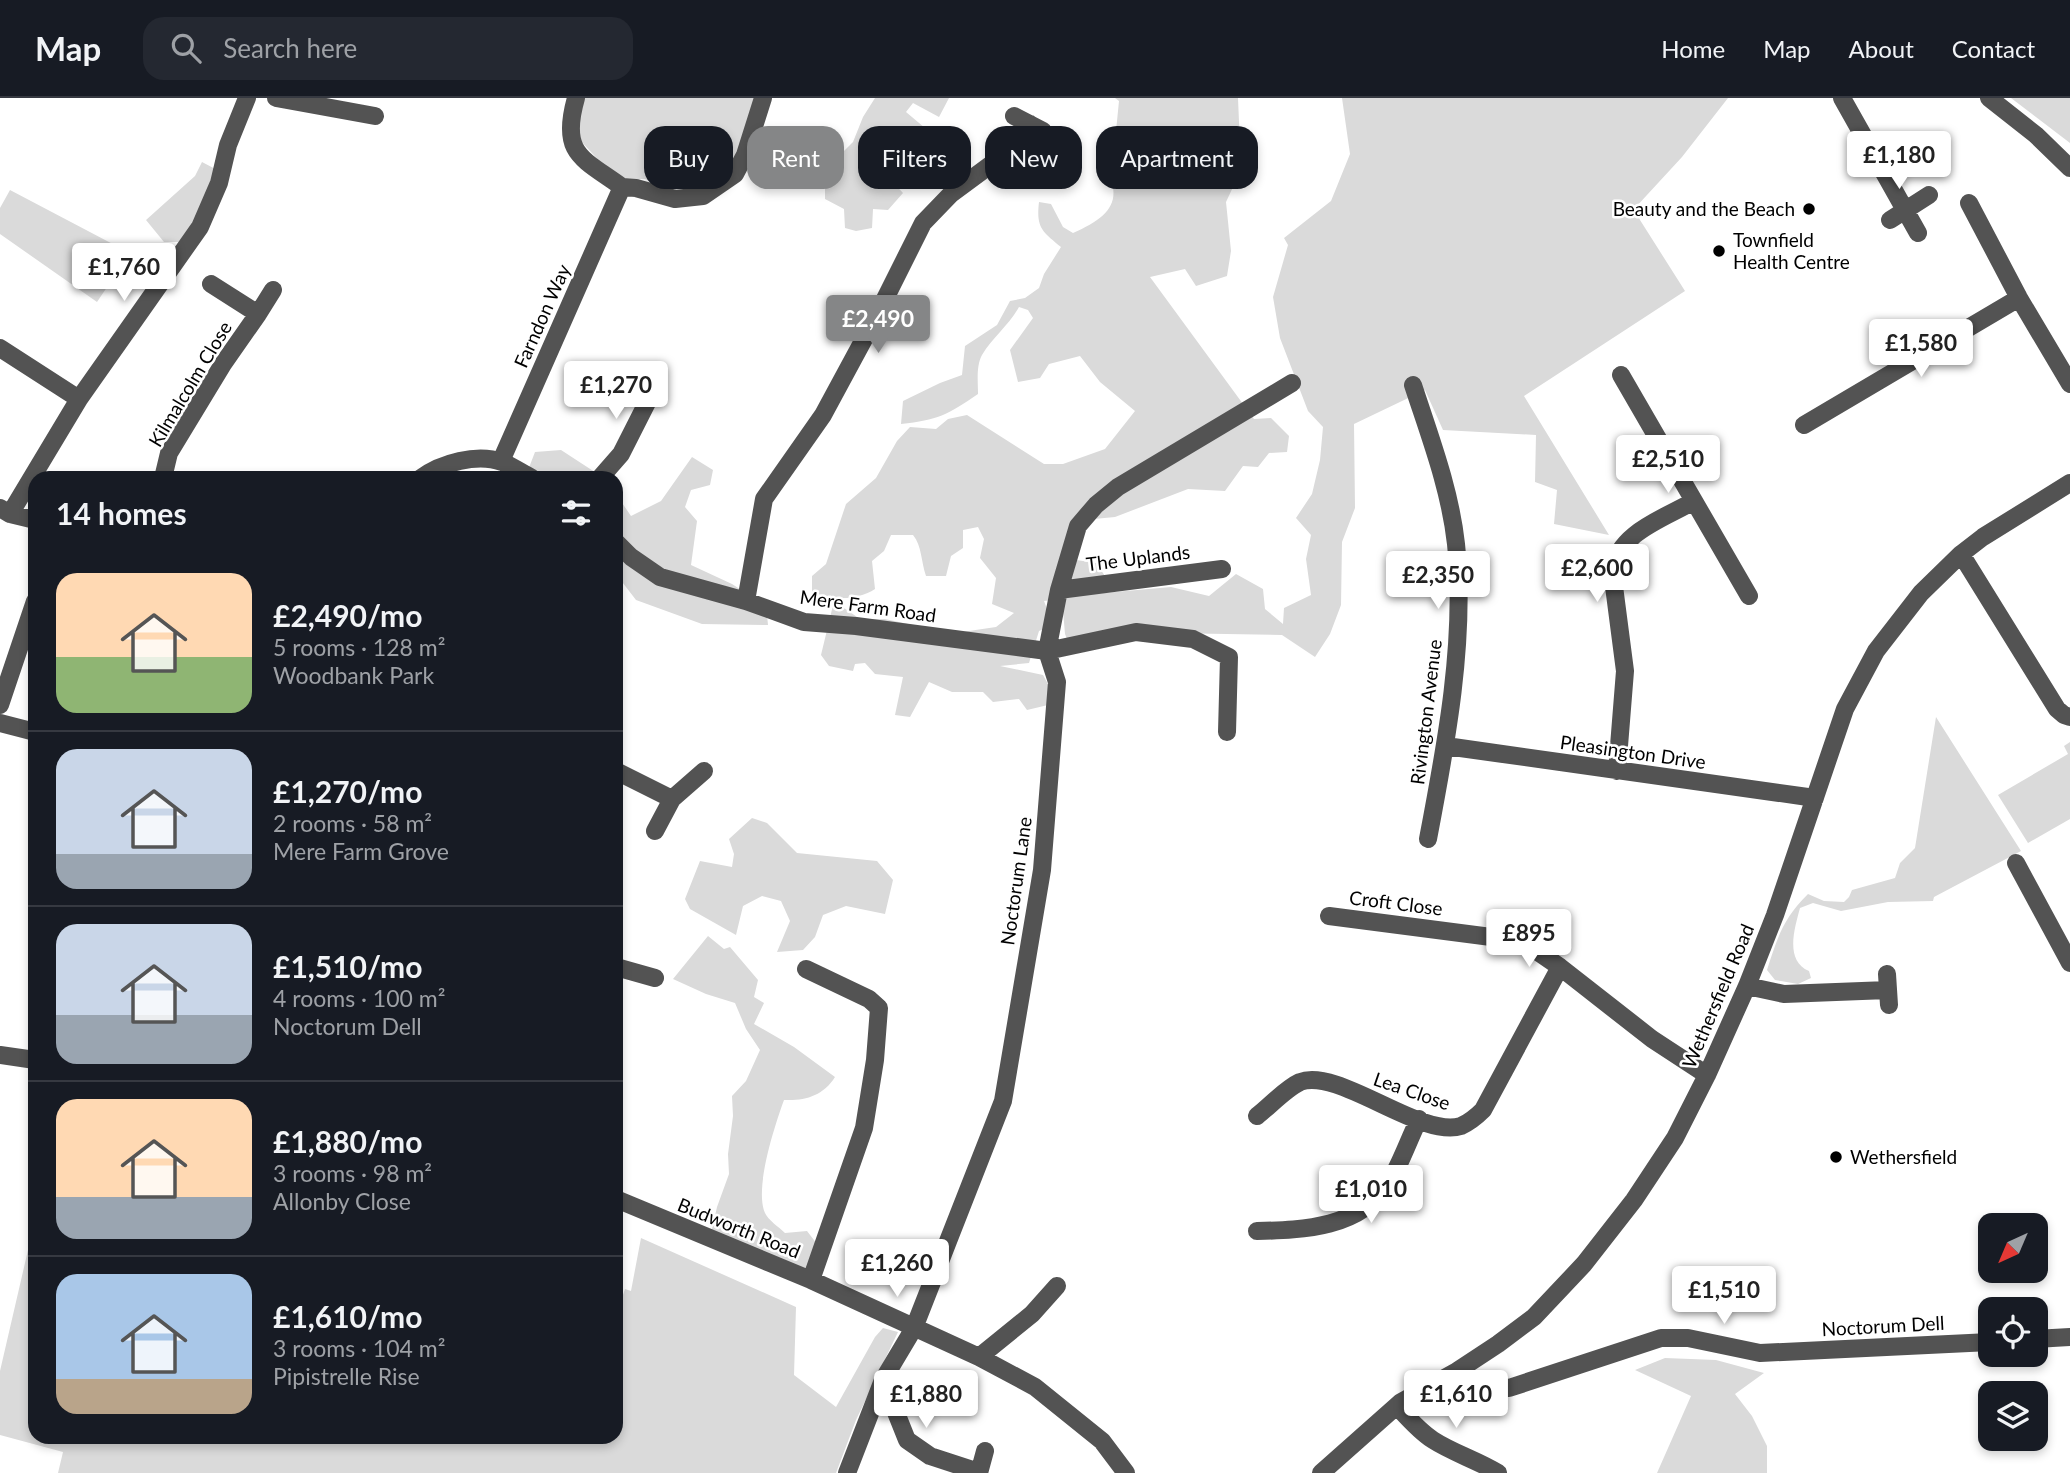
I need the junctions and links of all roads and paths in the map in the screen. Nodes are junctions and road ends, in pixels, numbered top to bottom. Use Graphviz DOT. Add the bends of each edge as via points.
graph roads {
  1 [pos="247,98"];
  2 [pos="276,98"];
  3 [pos="576,98"];
  4 [pos="763,98"];
  5 [pos="1842,98"];
  6 [pos="1989,98"];
  7 [pos="375,116"];
  8 [pos="1029,123"];
  9 [pos="2070,168"];
  10 [pos="622,187"];
  11 [pos="1929,195"];
  12 [pos="1969,203"];
  13 [pos="1897,215"];
  14 [pos="1918,233"];
  15 [pos="211,284"];
  16 [pos="273,290"];
  17 [pos="2019,299"];
  18 [pos="258,314"];
  19 [pos="0,348"];
  20 [pos="1621,375"];
  21 [pos="658,381"];
  22 [pos="1292,383"];
  23 [pos="2070,384"];
  24 [pos="1413,385"];
  25 [pos="79,399"];
  26 [pos="1804,425"];
  27 [pos="501,461"];
  28 [pos="31,471"];
  29 [pos="165,471"];
  30 [pos="436,471"];
  31 [pos="519,471"];
  32 [pos="606,471"];
  33 [pos="28,476"];
  34 [pos="2070,483"];
  35 [pos="1694,501"];
  36 [pos="5,511"];
  37 [pos="28,518"];
  38 [pos="623,549"];
  39 [pos="1961,554"];
  40 [pos="1222,569"];
  41 [pos="1059,590"];
  42 [pos="1749,596"];
  43 [pos="746,601"];
  44 [pos="28,622"];
  45 [pos="1047,651"];
  46 [pos="0,705"];
  47 [pos="2070,717"];
  48 [pos="0,723"];
  49 [pos="28,730"];
  50 [pos="1227,732"];
  51 [pos="1446,746"];
  52 [pos="704,771"];
  53 [pos="1618,771"];
  54 [pos="623,774"];
  55 [pos="1815,798"];
  56 [pos="672,799"];
  57 [pos="655,831"];
  58 [pos="1428,839"];
  59 [pos="2017,863"];
  60 [pos="1329,916"];
  61 [pos="2070,963"];
  62 [pos="1560,967"];
  63 [pos="623,969"];
  64 [pos="806,969"];
  65 [pos="654,978"];
  66 [pos="1746,986"];
  67 [pos="1888,990"];
  68 [pos="0,1055"];
  69 [pos="28,1059"];
  70 [pos="1707,1075"];
  71 [pos="1257,1116"];
  72 [pos="1419,1119"];
  73 [pos="623,1202"];
  74 [pos="1256,1231"];
  75 [pos="811,1280"];
  76 [pos="1057,1286"];
  77 [pos="914,1328"];
  78 [pos="2070,1337"];
  79 [pos="2048,1338"];
  80 [pos="1978,1343"];
  81 [pos="979,1357"];
  82 [pos="1457,1371"];
  83 [pos="883,1380"];
  84 [pos="1397,1406"];
  85 [pos="985,1451"];
  86 [pos="847,1473"];
  87 [pos="979,1473"];
  88 [pos="1126,1473"];
  89 [pos="1321,1473"];
  90 [pos="1498,1473"];
  1 -- 25 [label="street" via="200,227"];
  2 -- 7 [label="street"];
  3 -- 10 [label="street" via="573,146 581,159"];
  4 -- 10 [label="street" via="736,174 703,196 675,199"];
  5 -- 13 [label="street"];
  6 -- 9 [label="street"];
  8 -- 43 [label="street" via="993,163 951,194 923,223 823,415 764,499"];
  10 -- 27 [label="street, Farndon Way"];
  11 -- 13 [label="street"];
  12 -- 17 [label="street"];
  13 -- 14 [label="street"];
  15 -- 18 [label="street, Kilmalcolm Close"];
  16 -- 18 [label="street, Kilmalcolm Close"];
  17 -- 23 [label="street"];
  17 -- 26 [label="street"];
  18 -- 29 [label="street, Kilmalcolm Close" via="169,453"];
  19 -- 25 [label="street"];
  20 -- 35 [label="street"];
  21 -- 32 [label="street" via="621,454"];
  22 -- 41 [label="street, Noctorum Lane" via="1118,487 1096,505 1078,526"];
  24 -- 51 [label="street, Rivington Avenue" via="1446,487 1456,544 1457,636"];
  25 -- 28 [label="street"];
  27 -- 30 [label="street" via="478,458"];
  27 -- 31 [label="street"];
  33 -- 36 [label="street"];
  34 -- 39 [label="street, Wethersfield Road"];
  35 -- 42 [label="street"];
  35 -- 53 [label="street" via="1632,536 1614,561 1625,671"];
  36 -- 37 [label="street"];
  38 -- 43 [label="street, Mere Farm Road" via="660,577"];
  39 -- 47 [label="street" via="2057,709"];
  39 -- 55 [label="street, Wethersfield Road" via="1921,593 1876,650 1844,709"];
  40 -- 41 [label="street, The Uplands"];
  41 -- 45 [label="street, Noctorum Lane"];
  43 -- 45 [label="street, Mere Farm Road" via="804,622"];
  44 -- 46 [label="street"];
  45 -- 50 [label="street, Mere Farm Road" via="1136,632 1193,639 1229,657"];
  45 -- 77 [label="street, Noctorum Lane" via="1057,682 1042,870 1003,1101"];
  48 -- 49 [label="street"];
  51 -- 53 [label="street, Pleasington Drive"];
  51 -- 58 [label="street, Rivington Avenue"];
  52 -- 56 [label="street"];
  53 -- 55 [label="street, Pleasington Drive"];
  54 -- 56 [label="street"];
  55 -- 66 [label="street, Wethersfield Road"];
  56 -- 57 [label="street"];
  59 -- 61 [label="street"];
  60 -- 62 [label="street, Croft Close" via="1522,941"];
  62 -- 70 [label="street, Croft Close" via="1652,1039"];
  62 -- 72 [label="street, Lea Close" via="1483,1110 1458,1127"];
  63 -- 65 [label="street"];
  64 -- 75 [label="street" via="879,1008 864,1128"];
  66 -- 67 [label="street" via="1784,993"];
  66 -- 70 [label="street, Wethersfield Road"];
  68 -- 69 [label="street"];
  70 -- 82 [label="street, Wethersfield Road" via="1650,1177 1584,1264 1534,1317"];
  71 -- 72 [label="street, Lea Close" via="1299,1083 1315,1079"];
  72 -- 74 [label="street" via="1388,1184 1370,1203 1319,1228"];
  73 -- 75 [label="street, Budworth Road"];
  75 -- 77 [label="street, Budworth Road"];
  76 -- 81 [label="street" via="1032,1314"];
  77 -- 81 [label="street, Budworth Road"];
  77 -- 83 [label="street, Noctorum Lane"];
  78 -- 79 [label="street"];
  80 -- 82 [label="street, Noctorum Dell" via="1760,1353 1688,1338 1661,1338 1509,1388 1490,1387"];
  81 -- 88 [label="street, Budworth Road" via="1035,1387 1102,1441"];
  82 -- 84 [label="street, Wethersfield Road"];
  83 -- 86 [label="street, Noctorum Lane"];
  83 -- 87 [label="street" via="907,1440 930,1456"];
  84 -- 89 [label="street, Wethersfield Road"];
  84 -- 90 [label="street" via="1435,1442"];
  85 -- 87 [label="street"];
}
